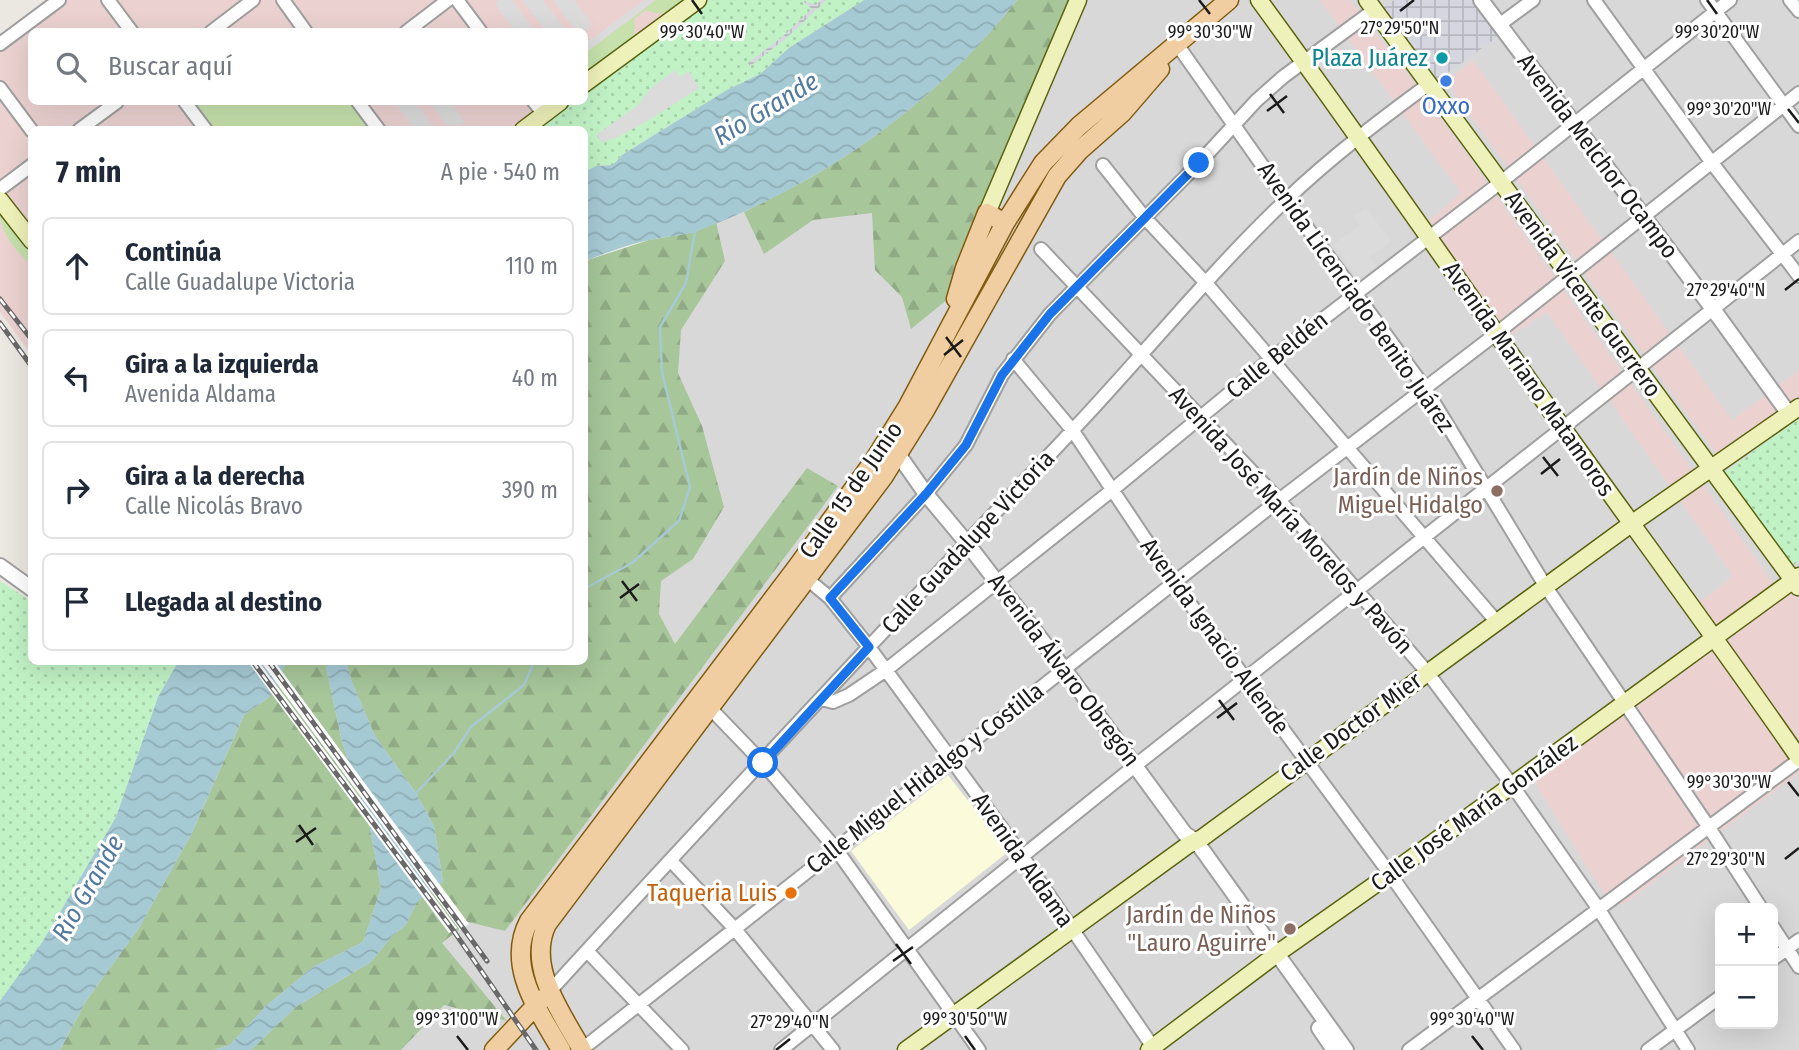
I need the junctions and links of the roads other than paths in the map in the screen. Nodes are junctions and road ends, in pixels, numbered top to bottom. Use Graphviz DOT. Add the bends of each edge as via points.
graph roads {
  1 [pos="59,0"];
  2 [pos="108,0"];
  3 [pos="253,0"];
  4 [pos="283,0"];
  5 [pos="448,0"];
  6 [pos="457,0"];
  7 [pos="698,0"];
  8 [pos="1078,0"];
  9 [pos="1229,0"];
  10 [pos="1239,0"];
  11 [pos="1259,0"];
  12 [pos="1482,0"];
  13 [pos="1534,0"];
  14 [pos="1594,0"];
  15 [pos="1707,0"];
  16 [pos="1730,0"];
  17 [pos="1790,0"];
  18 [pos="1376,3"];
  19 [pos="1799,11"];
  20 [pos="1715,12"];
  21 [pos="1499,24"];
  22 [pos="129,28"];
  23 [pos="216,28"];
  24 [pos="303,28"];
  25 [pos="411,28"];
  26 [pos="478,28"];
  27 [pos="0,44"];
  28 [pos="1176,48"];
  29 [pos="1304,61"];
  30 [pos="1643,68"];
  31 [pos="588,81"];
  32 [pos="1429,84"];
  33 [pos="0,88"];
  34 [pos="1799,93"];
  35 [pos="113,105"];
  36 [pos="187,105"];
  37 [pos="360,105"];
  38 [pos="1784,105"];
  39 [pos="539,108"];
  40 [pos="1234,123"];
  41 [pos="1574,123"];
  42 [pos="28,126"];
  43 [pos="84,126"];
  44 [pos="203,126"];
  45 [pos="376,126"];
  46 [pos="526,126"];
  47 [pos="1799,126"];
  48 [pos="1359,135"];
  49 [pos="1712,163"];
  50 [pos="1103,165"];
  51 [pos="28,168"];
  52 [pos="1501,182"];
  53 [pos="0,189"];
  54 [pos="1286,199"];
  55 [pos="0,200"];
  56 [pos="987,213"];
  57 [pos="1644,216"];
  58 [pos="1145,218"];
  59 [pos="1005,223"];
  60 [pos="28,236"];
  61 [pos="1430,237"];
  62 [pos="1799,241"];
  63 [pos="1041,249"];
  64 [pos="1783,254"];
  65 [pos="1570,275"];
  66 [pos="1799,276"];
  67 [pos="1205,282"];
  68 [pos="1078,285"];
  69 [pos="1355,293"];
  70 [pos="1713,309"];
  71 [pos="951,323"];
  72 [pos="1497,334"];
  73 [pos="1142,355"];
  74 [pos="1013,359"];
  75 [pos="1271,359"];
  76 [pos="1637,370"];
  77 [pos="941,383"];
  78 [pos="1425,388"];
  79 [pos="1794,411"];
  80 [pos="1201,416"];
  81 [pos="1563,428"];
  82 [pos="1073,431"];
  83 [pos="1348,447"];
  84 [pos="892,449"];
  85 [pos="1710,470"];
  86 [pos="1486,489"];
  87 [pos="1111,491"];
  88 [pos="926,494"];
  89 [pos="1279,500"];
  90 [pos="1631,524"];
  91 [pos="1425,538"];
  92 [pos="966,542"];
  93 [pos="0,566"];
  94 [pos="806,578"];
  95 [pos="996,580"];
  96 [pos="1174,582"];
  97 [pos="1797,582"];
  98 [pos="28,586"];
  99 [pos="1546,587"];
  100 [pos="1358,590"];
  101 [pos="830,598"];
  102 [pos="1496,621"];
  103 [pos="1715,637"];
  104 [pos="869,647"];
  105 [pos="1064,668"];
  106 [pos="886,670"];
  107 [pos="1427,672"];
  108 [pos="1246,679"];
  109 [pos="822,699"];
  110 [pos="1624,704"];
  111 [pos="709,707"];
  112 [pos="950,759"];
  113 [pos="1799,759"];
  114 [pos="1307,760"];
  115 [pos="763,763"];
  116 [pos="1136,765"];
  117 [pos="649,775"];
  118 [pos="1512,785"];
  119 [pos="1708,826"];
  120 [pos="1190,840"];
  121 [pos="836,849"];
  122 [pos="1022,856"];
  123 [pos="671,861"];
  124 [pos="1390,874"];
  125 [pos="1758,903"];
  126 [pos="1598,908"];
  127 [pos="734,929"];
  128 [pos="1073,930"];
  129 [pos="1778,934"];
  130 [pos="1799,940"];
  131 [pos="908,948"];
  132 [pos="1787,948"];
  133 [pos="587,951"];
  134 [pos="1778,955"];
  135 [pos="1275,956"];
  136 [pos="1799,967"];
  137 [pos="550,991"];
  138 [pos="1479,998"];
  139 [pos="1715,1001"];
  140 [pos="640,1004"];
  141 [pos="536,1006"];
  142 [pos="955,1016"];
  143 [pos="812,1025"];
  144 [pos="1675,1030"];
  145 [pos="1152,1049"];
  146 [pos="494,1050"];
  147 [pos="561,1050"];
  148 [pos="582,1050"];
  149 [pos="682,1050"];
  150 [pos="781,1050"];
  151 [pos="833,1050"];
  152 [pos="906,1050"];
  153 [pos="979,1050"];
  154 [pos="1334,1050"];
  155 [pos="1346,1050"];
  156 [pos="1409,1050"];
  157 [pos="1514,1050"];
  158 [pos="1648,1050"];
  159 [pos="1688,1050"];
  1 -- 27 [label="street"];
  2 -- 22 [label="street"];
  3 -- 23 [label="street"];
  4 -- 24 [label="street"];
  5 -- 25 [label="street"];
  6 -- 26 [label="street"];
  7 -- 31 [label="main road"];
  8 -- 56 [label="main road"];
  9 -- 28 [label="main road, Calle 15 de Junio"];
  10 -- 28 [label="main road, Calle 15 de Junio"];
  11 -- 29 [label="main road, Avenida Mariano Matamoros"];
  12 -- 21 [label="street, Avenida Melchor Ocampo"];
  13 -- 21 [label="street"];
  14 -- 30 [label="street"];
  15 -- 20 [label="street"];
  16 -- 20 [label="street, Calle Beldén"];
  17 -- 19 [label="street"];
  18 -- 29 [label="street"];
  18 -- 32 [label="main road, Avenida Vicente Guerrero"];
  20 -- 30 [label="street, Calle Beldén"];
  20 -- 38 [label="street"];
  21 -- 41 [label="street, Avenida Melchor Ocampo"];
  28 -- 40 [label="street, Avenida Licenciado Benito Juárez"];
  28 -- 59 [label="main road, Calle 15 de Junio" via="1062,141 1033,176"];
  28 -- 77 [label="main road, Calle 15 de Junio" via="1122,113 1057,176"];
  29 -- 40 [label="street"];
  29 -- 48 [label="main road, Avenida Mariano Matamoros"];
  30 -- 41 [label="street, Calle Beldén"];
  30 -- 49 [label="street"];
  32 -- 48 [label="street, Calle Guadalupe Victoria"];
  32 -- 52 [label="main road, Avenida Vicente Guerrero"];
  33 -- 42 [label="street"];
  34 -- 38 [label="street, Calle Miguel Hidalgo y Costilla"];
  35 -- 43 [label="street"];
  36 -- 44 [label="street"];
  37 -- 45 [label="street"];
  38 -- 47 [label="street"];
  38 -- 49 [label="street, Calle Miguel Hidalgo y Costilla"];
  39 -- 46 [label="main road"];
  40 -- 54 [label="street, Avenida Licenciado Benito Juárez"];
  40 -- 58 [label="street"];
  41 -- 52 [label="street, Calle Beldén"];
  41 -- 57 [label="street, Avenida Melchor Ocampo"];
  48 -- 54 [label="street, Calle Guadalupe Victoria"];
  48 -- 61 [label="main road, Avenida Mariano Matamoros"];
  49 -- 57 [label="street, Calle Miguel Hidalgo y Costilla"];
  49 -- 64 [label="street"];
  50 -- 58 [label="street"];
  51 -- 53 [label="street"];
  52 -- 61 [label="street, Calle Beldén"];
  52 -- 65 [label="main road, Avenida Vicente Guerrero"];
  54 -- 67 [label="street, Calle Guadalupe Victoria"];
  54 -- 69 [label="street, Avenida Licenciado Benito Juárez"];
  55 -- 60 [label="main road"];
  56 -- 59 [label="main road"];
  56 -- 71 [label="main road" via="965,268"];
  57 -- 65 [label="street, Calle Miguel Hidalgo y Costilla"];
  57 -- 70 [label="street, Avenida Melchor Ocampo"];
  58 -- 67 [label="street"];
  58 -- 68 [label="street"];
  59 -- 71 [label="main road, Calle 15 de Junio"];
  61 -- 69 [label="street, Calle Beldén"];
  61 -- 72 [label="main road, Avenida Mariano Matamoros"];
  62 -- 64 [label="street"];
  63 -- 68 [label="street, Avenida José María Morelos y Pavón"];
  64 -- 66 [label="street"];
  64 -- 70 [label="street"];
  65 -- 72 [label="street, Calle Miguel Hidalgo y Costilla"];
  65 -- 76 [label="main road, Avenida Vicente Guerrero"];
  67 -- 73 [label="street, Calle Guadalupe Victoria"];
  67 -- 75 [label="street"];
  68 -- 73 [label="street, Avenida José María Morelos y Pavón"];
  68 -- 74 [label="street"];
  69 -- 75 [label="street, Calle Beldén"];
  69 -- 78 [label="street, Avenida Licenciado Benito Juárez"];
  70 -- 76 [label="street"];
  70 -- 79 [label="street, Avenida Melchor Ocampo"];
  71 -- 77 [label="main road"];
  71 -- 84 [label="main road, Calle 15 de Junio"];
  72 -- 78 [label="street, Calle Miguel Hidalgo y Costilla"];
  72 -- 81 [label="main road, Avenida Mariano Matamoros"];
  73 -- 80 [label="street, Avenida José María Morelos y Pavón"];
  73 -- 82 [label="street, Calle Guadalupe Victoria"];
  74 -- 82 [label="street, Avenida Ignacio Allende"];
  74 -- 88 [label="street" via="966,445"];
  75 -- 80 [label="street, Calle Beldén"];
  75 -- 83 [label="street"];
  76 -- 81 [label="street"];
  76 -- 85 [label="main road, Avenida Vicente Guerrero"];
  77 -- 84 [label="main road, Calle 15 de Junio"];
  78 -- 83 [label="street, Calle Miguel Hidalgo y Costilla"];
  78 -- 86 [label="street, Avenida Licenciado Benito Juárez"];
  79 -- 85 [label="main road, Calle Doctor Mier"];
  80 -- 87 [label="street, Calle Beldén"];
  80 -- 89 [label="street, Avenida José María Morelos y Pavón"];
  81 -- 86 [label="street"];
  81 -- 90 [label="main road, Avenida Mariano Matamoros"];
  82 -- 87 [label="street, Avenida Ignacio Allende"];
  82 -- 92 [label="street, Calle Guadalupe Victoria"];
  83 -- 89 [label="street, Calle Miguel Hidalgo y Costilla"];
  83 -- 91 [label="street"];
  84 -- 88 [label="street, Avenida Álvaro Obregón"];
  84 -- 94 [label="main road, Calle 15 de Junio"];
  84 -- 117 [label="main road, Calle 15 de Junio" via="797,567"];
  85 -- 90 [label="main road, Calle Doctor Mier"];
  85 -- 97 [label="main road, Avenida Vicente Guerrero"];
  86 -- 91 [label="street"];
  86 -- 99 [label="street, Avenida Licenciado Benito Juárez"];
  87 -- 95 [label="street, Calle Beldén"];
  87 -- 96 [label="street, Avenida Ignacio Allende"];
  88 -- 92 [label="street, Avenida Álvaro Obregón"];
  88 -- 101 [label="street"];
  89 -- 96 [label="street, Calle Miguel Hidalgo y Costilla"];
  89 -- 100 [label="street, Avenida José María Morelos y Pavón"];
  90 -- 99 [label="main road, Calle Doctor Mier"];
  90 -- 103 [label="main road, Avenida Mariano Matamoros"];
  91 -- 100 [label="street"];
  91 -- 102 [label="street"];
  92 -- 95 [label="street, Avenida Álvaro Obregón"];
  92 -- 104 [label="street, Calle Guadalupe Victoria"];
  93 -- 98 [label="street"];
  94 -- 101 [label="street, Avenida Aldama"];
  94 -- 111 [label="main road, Calle 15 de Junio"];
  95 -- 105 [label="street, Avenida Álvaro Obregón"];
  95 -- 106 [label="street, Calle Beldén"];
  96 -- 105 [label="street, Calle Miguel Hidalgo y Costilla"];
  96 -- 108 [label="street, Avenida Ignacio Allende"];
  97 -- 103 [label="main road, Calle José María González"];
  99 -- 102 [label="main road, Calle Doctor Mier"];
  99 -- 110 [label="street, Avenida Licenciado Benito Juárez"];
  100 -- 107 [label="street, Avenida José María Morelos y Pavón"];
  100 -- 108 [label="street"];
  101 -- 104 [label="street, Avenida Aldama"];
  102 -- 107 [label="main road, Calle Doctor Mier"];
  103 -- 110 [label="main road, Calle José María González"];
  103 -- 113 [label="main road, Avenida Mariano Matamoros"];
  104 -- 106 [label="street, Avenida Aldama"];
  104 -- 109 [label="street, Calle Guadalupe Victoria"];
  105 -- 112 [label="street, Calle Miguel Hidalgo y Costilla"];
  105 -- 116 [label="street, Avenida Álvaro Obregón"];
  106 -- 109 [label="street, Calle Beldén" via="849,695 833,702"];
  106 -- 112 [label="street, Avenida Aldama"];
  107 -- 114 [label="main road, Calle Doctor Mier"];
  107 -- 118 [label="street, Avenida José María Morelos y Pavón"];
  108 -- 114 [label="street, Avenida Ignacio Allende"];
  108 -- 116 [label="street"];
  109 -- 115 [label="street, Calle Guadalupe Victoria"];
  110 -- 118 [label="main road, Calle José María González"];
  110 -- 119 [label="street, Avenida Licenciado Benito Juárez"];
  111 -- 115 [label="street"];
  111 -- 117 [label="main road, Calle 15 de Junio"];
  112 -- 121 [label="street, Calle Miguel Hidalgo y Costilla"];
  112 -- 122 [label="street, Avenida Aldama"];
  113 -- 119 [label="street"];
  114 -- 120 [label="main road, Calle Doctor Mier"];
  114 -- 124 [label="street, Avenida Ignacio Allende"];
  115 -- 121 [label="street"];
  115 -- 123 [label="street, Calle Guadalupe Victoria"];
  116 -- 120 [label="street, Avenida Álvaro Obregón"];
  116 -- 122 [label="street"];
  117 -- 137 [label="main road, Calle 15 de Junio" via="544,930 540,954"];
  117 -- 141 [label="main road, Calle 15 de Junio" via="539,906 524,931 522,972"];
  118 -- 124 [label="main road, Calle José María González"];
  118 -- 126 [label="street, Avenida José María Morelos y Pavón"];
  119 -- 125 [label="street, Avenida Licenciado Benito Juárez"];
  119 -- 126 [label="street"];
  120 -- 128 [label="main road, Calle Doctor Mier"];
  120 -- 135 [label="street, Avenida Álvaro Obregón"];
  121 -- 127 [label="street, Calle Miguel Hidalgo y Costilla"];
  121 -- 131 [label="street"];
  122 -- 128 [label="street, Avenida Aldama"];
  122 -- 131 [label="street"];
  123 -- 127 [label="street"];
  123 -- 133 [label="street, Calle Guadalupe Victoria"];
  124 -- 135 [label="main road, Calle José María González"];
  124 -- 138 [label="street, Avenida Ignacio Allende"];
  126 -- 138 [label="street"];
  126 -- 144 [label="street, Avenida José María Morelos y Pavón"];
  127 -- 140 [label="street, Calle Miguel Hidalgo y Costilla"];
  127 -- 143 [label="street"];
  128 -- 142 [label="main road, Calle Doctor Mier"];
  128 -- 145 [label="street, Avenida Aldama"];
  129 -- 132 [label="street"];
  130 -- 132 [label="street"];
  131 -- 142 [label="street"];
  131 -- 143 [label="street"];
  132 -- 134 [label="street"];
  132 -- 136 [label="street"];
  133 -- 137 [label="street, Calle Guadalupe Victoria"];
  133 -- 140 [label="street"];
  135 -- 145 [label="main road, Calle José María González"];
  135 -- 154 [label="street, Avenida Álvaro Obregón"];
  135 -- 155 [label="street, Avenida Álvaro Obregón"];
  137 -- 141 [label="main road, Calle Guadalupe Victoria"];
  137 -- 148 [label="main road, Calle 15 de Junio"];
  138 -- 156 [label="street"];
  138 -- 157 [label="street, Avenida Ignacio Allende"];
  139 -- 144 [label="street"];
  140 -- 148 [label="street, Calle Miguel Hidalgo y Costilla"];
  140 -- 149 [label="street"];
  141 -- 146 [label="main road, Calle Guadalupe Victoria"];
  141 -- 147 [label="main road, Calle 15 de Junio"];
  142 -- 152 [label="main road, Calle Doctor Mier"];
  142 -- 153 [label="street"];
  143 -- 150 [label="street"];
  143 -- 151 [label="street"];
  144 -- 158 [label="street"];
  144 -- 159 [label="street, Avenida José María Morelos y Pavón"];
}
